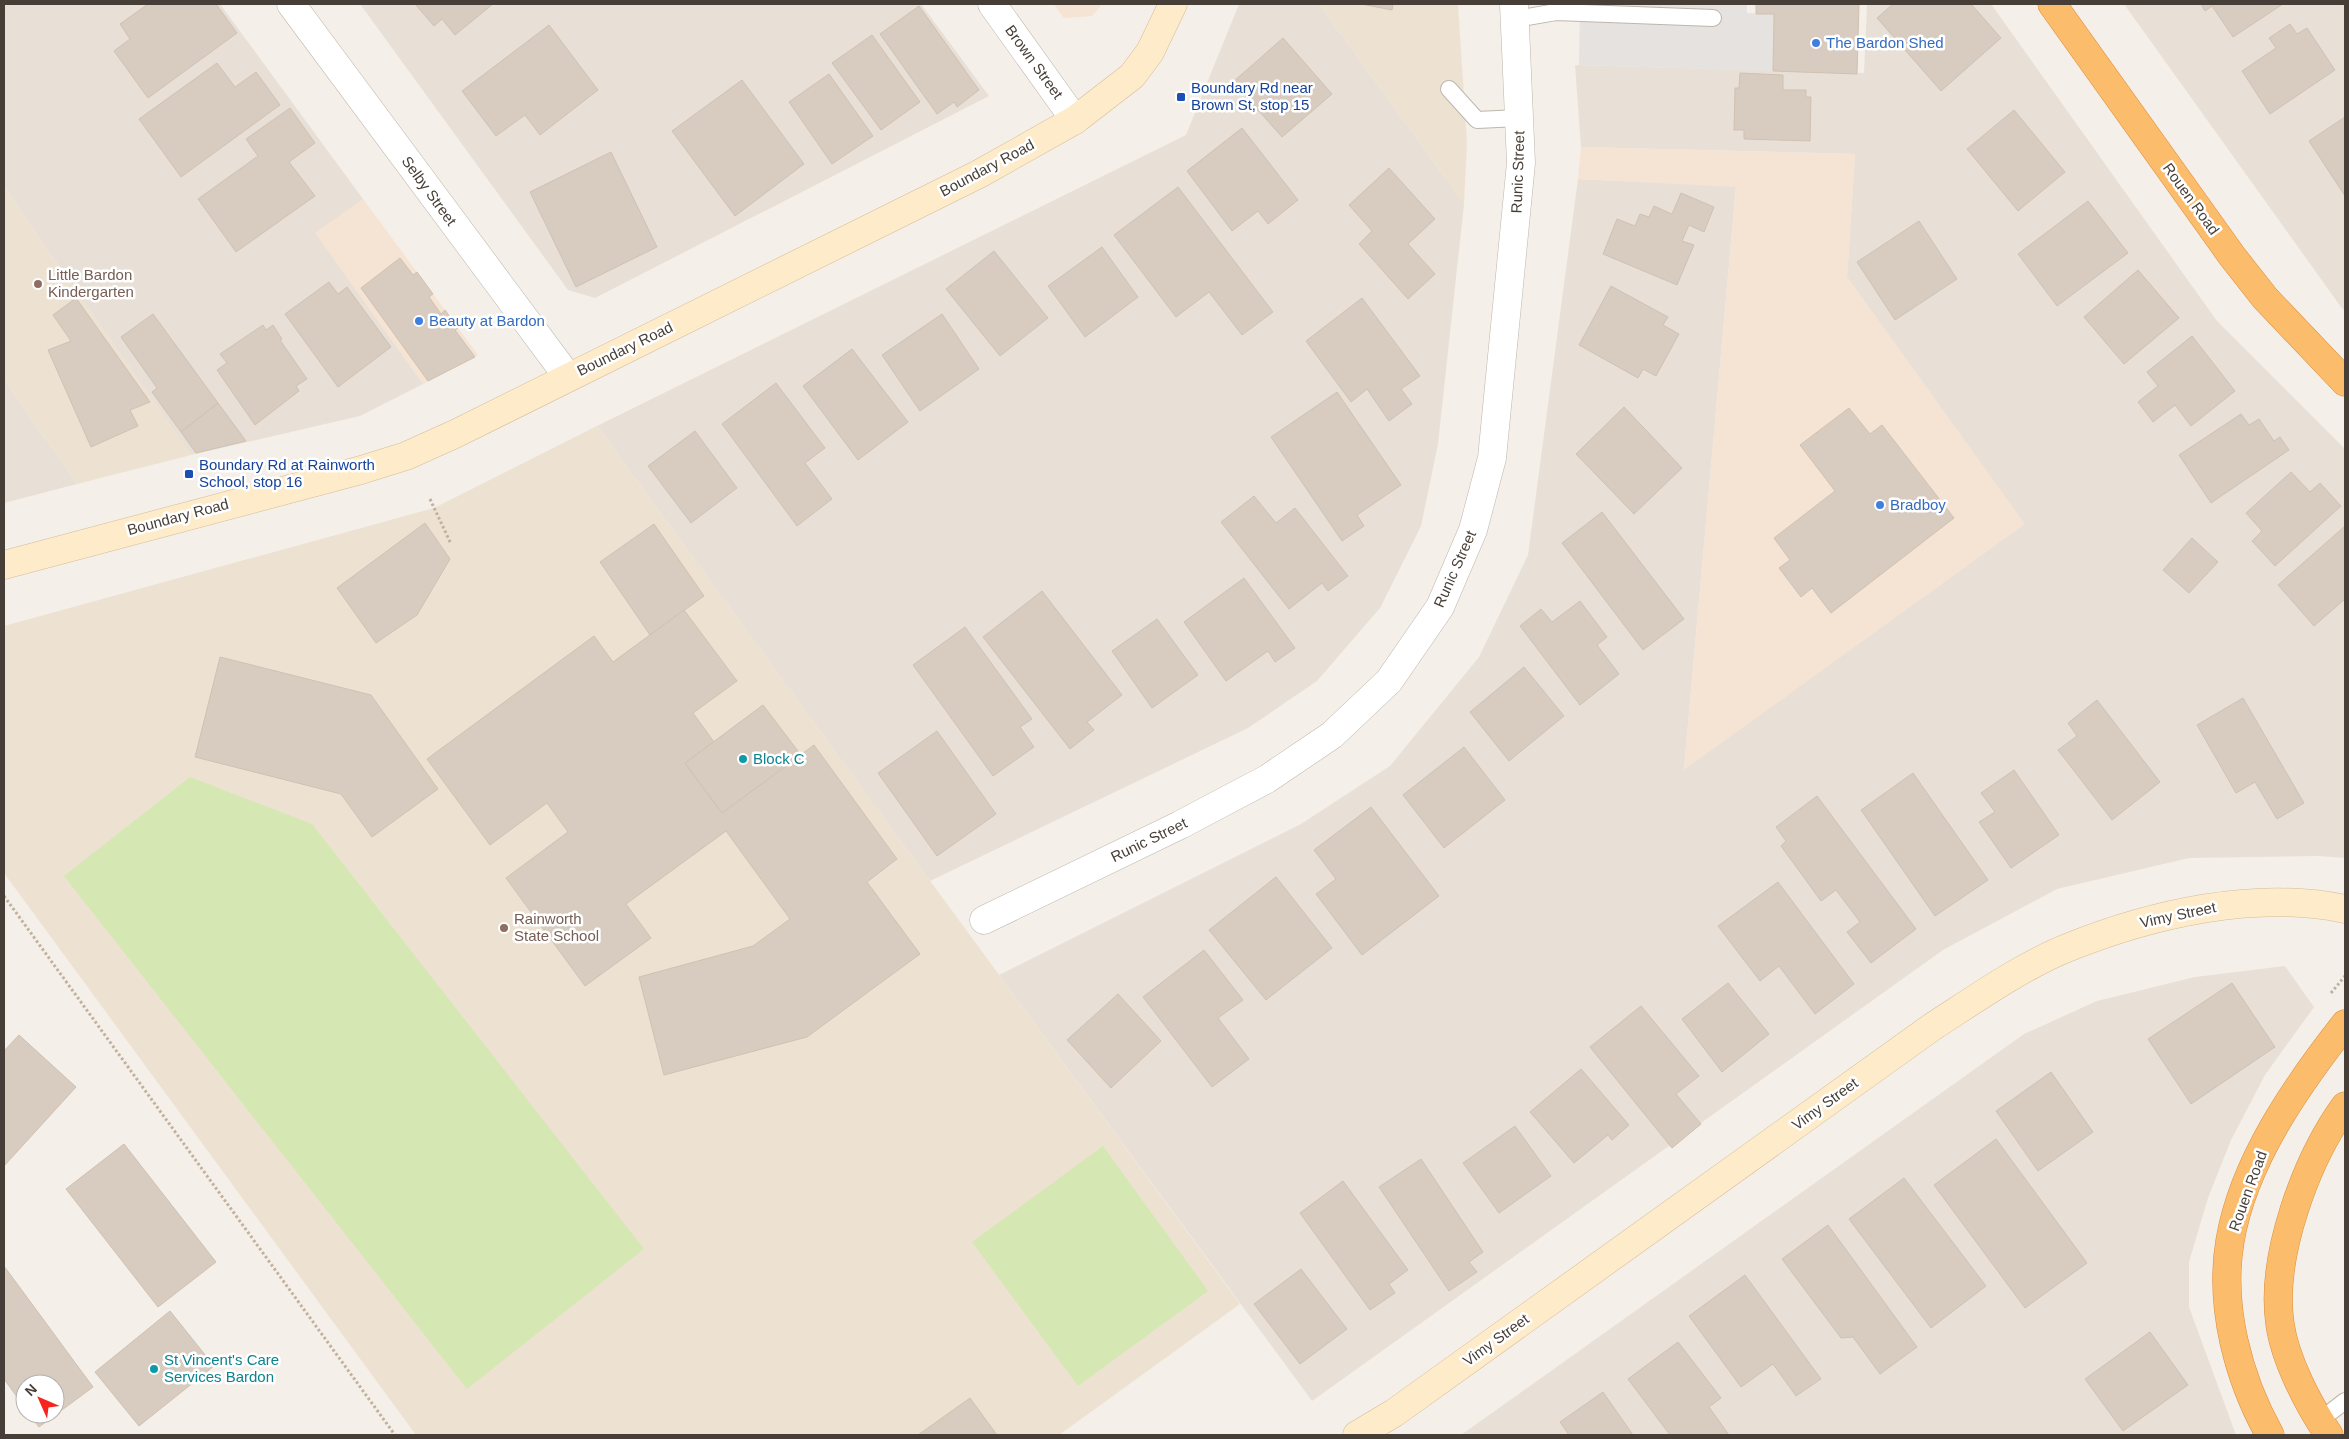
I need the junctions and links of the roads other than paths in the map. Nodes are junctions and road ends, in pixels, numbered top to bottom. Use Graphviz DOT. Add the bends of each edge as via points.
graph roads {
  1 [pos="291,4"];
  2 [pos="992,4"];
  3 [pos="1173,4"];
  4 [pos="2052,4"];
  5 [pos="1515,12"];
  6 [pos="1713,18"];
  7 [pos="1450,89"];
  8 [pos="1519,118"];
  9 [pos="1075,120"];
  10 [pos="568,377"];
  11 [pos="2345,382"];
  12 [pos="4,564"];
  13 [pos="2345,909"];
  14 [pos="984,920"];
  15 [pos="2345,1024"];
  16 [pos="2345,1106"];
  17 [pos="2345,1400"];
  18 [pos="2324,1428"];
  19 [pos="1357,1435"];
  20 [pos="2270,1435"];
  1 -- 10 [label="street, Selby Street"];
  2 -- 9 [label="street, Brown Street"];
  3 -- 9 [label="main road, Boundary Road" via="1150,52 1132,76"];
  4 -- 11 [label="highway, Rouen Road" via="2254,284"];
  5 -- 6 [label="lane"];
  5 -- 8 [label="street, Runic Street"];
  7 -- 8 [label="lane" via="1477,120"];
  8 -- 14 [label="street, Runic Street" via="1521,163 1492,458 1473,530 1440,607 1388,681 1332,735 1249,788 1180,825"];
  9 -- 10 [label="main road, Boundary Road" via="917,206"];
  10 -- 12 [label="main road, Boundary Road" via="406,456"];
  13 -- 19 [label="main road, Vimy Street" via="2305,902 2224,905 2135,924 2066,948 1999,984 1932,1027 1394,1413"];
  15 -- 20 [label="highway, Rouen Road" via="2298,1088 2255,1164 2238,1208 2230,1241 2227,1287 2232,1329 2240,1366"];
  16 -- 18 [label="highway" via="2301,1191 2288,1230 2279,1292 2280,1325 2290,1357"];
  17 -- 18 [label="lane"];
}
